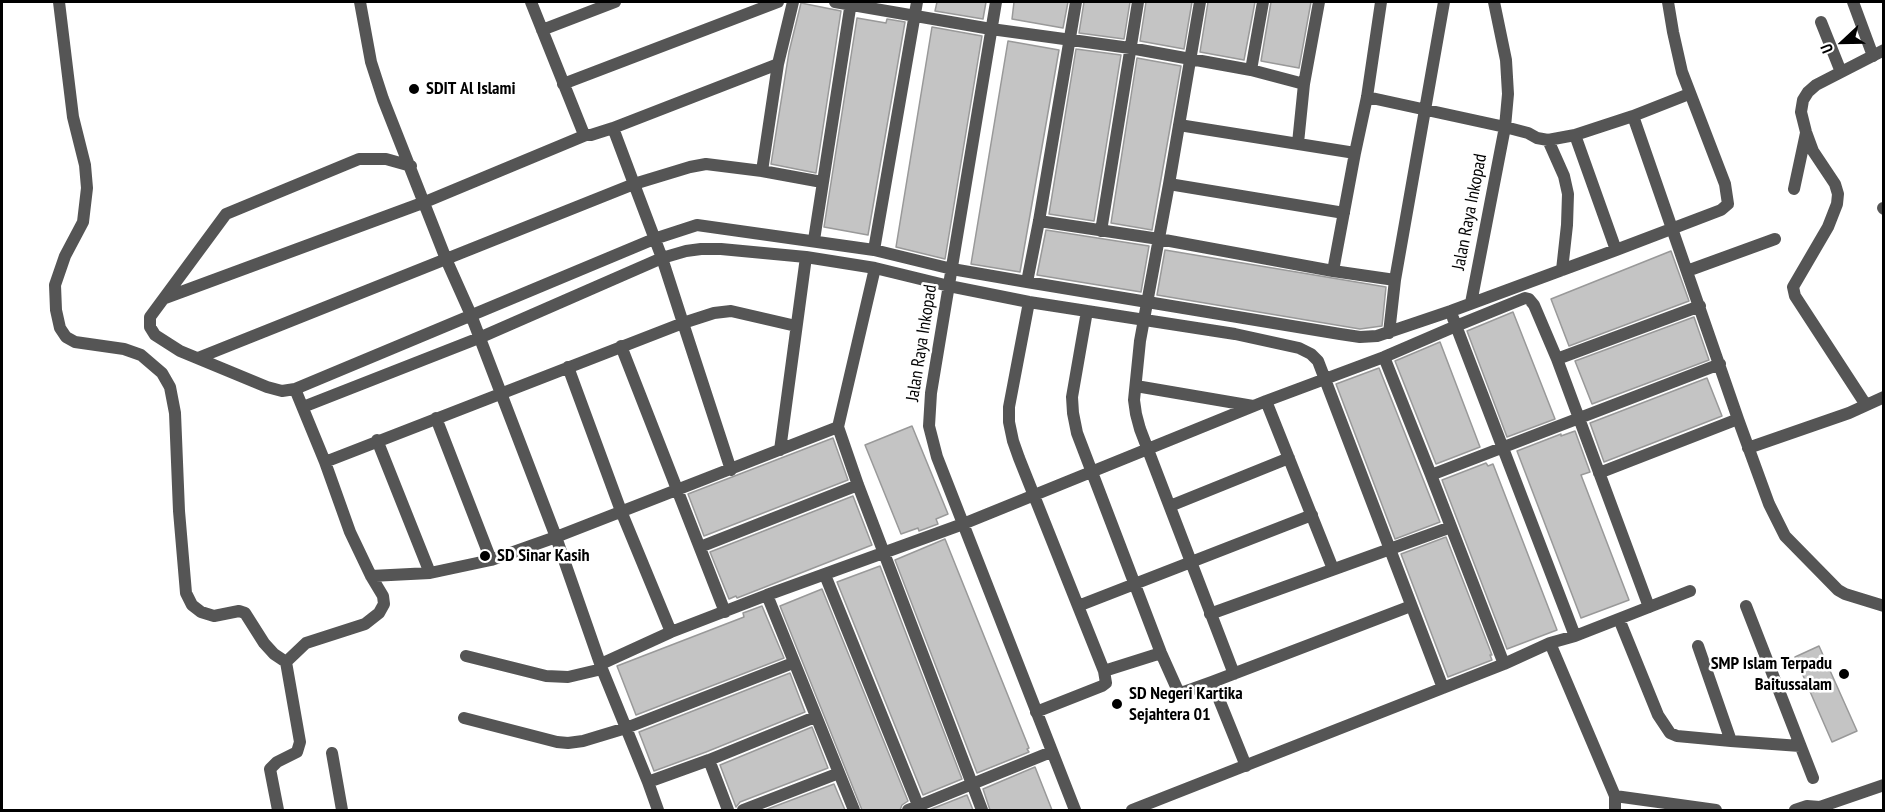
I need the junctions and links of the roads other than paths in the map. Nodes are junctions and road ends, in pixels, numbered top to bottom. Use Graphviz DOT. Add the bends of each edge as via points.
graph roads {
  1 [pos="59,2"];
  2 [pos="360,2"];
  3 [pos="531,2"];
  4 [pos="615,2"];
  5 [pos="778,2"];
  6 [pos="793,2"];
  7 [pos="835,2"];
  8 [pos="917,2"];
  9 [pos="996,2"];
  10 [pos="1076,2"];
  11 [pos="1138,2"];
  12 [pos="1200,2"];
  13 [pos="1263,2"];
  14 [pos="1319,2"];
  15 [pos="1381,2"];
  16 [pos="1444,2"];
  17 [pos="1494,2"];
  18 [pos="1668,2"];
  19 [pos="1853,2"];
  20 [pos="851,3"];
  21 [pos="915,16"];
  22 [pos="1821,22"];
  23 [pos="991,29"];
  24 [pos="542,30"];
  25 [pos="1070,39"];
  26 [pos="1130,48"];
  27 [pos="1878,53"];
  28 [pos="1191,59"];
  29 [pos="778,64"];
  30 [pos="1251,70"];
  31 [pos="1841,72"];
  32 [pos="563,84"];
  33 [pos="1304,84"];
  34 [pos="1689,94"];
  35 [pos="1366,97"];
  36 [pos="1425,111"];
  37 [pos="1633,116"];
  38 [pos="1179,125"];
  39 [pos="1505,127"];
  40 [pos="613,128"];
  41 [pos="1806,132"];
  42 [pos="586,135"];
  43 [pos="1575,135"];
  44 [pos="1548,140"];
  45 [pos="1298,143"];
  46 [pos="1355,153"];
  47 [pos="411,166"];
  48 [pos="762,171"];
  49 [pos="822,182"];
  50 [pos="634,184"];
  51 [pos="1170,184"];
  52 [pos="1794,189"];
  53 [pos="425,202"];
  54 [pos="1344,213"];
  55 [pos="1039,221"];
  56 [pos="1672,229"];
  57 [pos="1101,231"];
  58 [pos="654,239"];
  59 [pos="1159,239"];
  60 [pos="1775,239"];
  61 [pos="814,240"];
  62 [pos="874,250"];
  63 [pos="1616,250"];
  64 [pos="806,257"];
  65 [pos="662,258"];
  66 [pos="446,259"];
  67 [pos="875,268"];
  68 [pos="952,269"];
  69 [pos="1562,270"];
  70 [pos="1687,271"];
  71 [pos="1333,272"];
  72 [pos="1395,280"];
  73 [pos="1027,282"];
  74 [pos="949,286"];
  75 [pos="164,299"];
  76 [pos="1029,302"];
  77 [pos="1148,303"];
  78 [pos="1471,303"];
  79 [pos="1700,306"];
  80 [pos="1087,311"];
  81 [pos="1450,311"];
  82 [pos="471,315"];
  83 [pos="1144,320"];
  84 [pos="683,323"];
  85 [pos="796,326"];
  86 [pos="1456,326"];
  87 [pos="1389,333"];
  88 [pos="479,338"];
  89 [pos="621,346"];
  90 [pos="1384,357"];
  91 [pos="198,358"];
  92 [pos="1557,359"];
  93 [pos="1720,364"];
  94 [pos="568,367"];
  95 [pos="1325,380"];
  96 [pos="1136,386"];
  97 [pos="295,389"];
  98 [pos="501,393"];
  99 [pos="1884,397"];
  100 [pos="1261,404"];
  101 [pos="1866,405"];
  102 [pos="303,407"];
  103 [pos="1578,417"];
  104 [pos="436,418"];
  105 [pos="1738,419"];
  106 [pos="838,428"];
  107 [pos="377,440"];
  108 [pos="1503,447"];
  109 [pos="1148,448"];
  110 [pos="1748,448"];
  111 [pos="780,450"];
  112 [pos="1289,458"];
  113 [pos="325,462"];
  114 [pos="731,470"];
  115 [pos="1091,471"];
  116 [pos="1599,473"];
  117 [pos="1431,475"];
  118 [pos="858,485"];
  119 [pos="677,491"];
  120 [pos="1034,494"];
  121 [pos="1170,506"];
  122 [pos="621,511"];
  123 [pos="1312,515"];
  124 [pos="963,524"];
  125 [pos="1450,527"];
  126 [pos="556,537"];
  127 [pos="700,547"];
  128 [pos="1390,548"];
  129 [pos="884,552"];
  130 [pos="491,561"];
  131 [pos="1191,561"];
  132 [pos="1333,569"];
  133 [pos="430,573"];
  134 [pos="825,575"];
  135 [pos="371,576"];
  136 [pos="1134,585"];
  137 [pos="1690,591"];
  138 [pos="767,595"];
  139 [pos="1078,606"];
  140 [pos="1411,606"];
  141 [pos="1746,606"];
  142 [pos="1884,606"];
  143 [pos="1649,607"];
  144 [pos="725,612"];
  145 [pos="1210,614"];
  146 [pos="1618,619"];
  147 [pos="671,632"];
  148 [pos="1575,636"];
  149 [pos="1550,643"];
  150 [pos="1698,646"];
  151 [pos="1161,653"];
  152 [pos="466,656"];
  153 [pos="286,662"];
  154 [pos="793,663"];
  155 [pos="1504,664"];
  156 [pos="601,667"];
  157 [pos="1104,671"];
  158 [pos="1234,674"];
  159 [pos="1212,682"];
  160 [pos="1443,688"];
  161 [pos="1036,712"];
  162 [pos="815,717"];
  163 [pos="464,718"];
  164 [pos="626,728"];
  165 [pos="1731,741"];
  166 [pos="1800,746"];
  167 [pos="1052,752"];
  168 [pos="332,753"];
  169 [pos="709,760"];
  170 [pos="1246,766"];
  171 [pos="838,773"];
  172 [pos="1813,778"];
  173 [pos="648,782"];
  174 [pos="972,785"];
  175 [pos="1884,785"];
  176 [pos="1615,796"];
  177 [pos="916,809"];
  178 [pos="1819,809"];
  179 [pos="278,810"];
  180 [pos="339,810"];
  181 [pos="658,810"];
  182 [pos="728,810"];
  183 [pos="743,810"];
  184 [pos="854,810"];
  185 [pos="982,810"];
  186 [pos="1075,810"];
  187 [pos="1132,810"];
  188 [pos="1616,810"];
  189 [pos="1716,810"];
  190 [pos="1795,810"];
  1 -- 153 [label="street" via="73,117 87,188 82,222 55,285 60,328 75,342 141,355 162,374 172,393 175,413 186,593 201,612 214,616 245,613 264,643"];
  2 -- 47 [label="street" via="376,79"];
  3 -- 24 [label="street"];
  4 -- 24 [label="street"];
  5 -- 32 [label="street"];
  6 -- 29 [label="street"];
  7 -- 20 [label="street"];
  8 -- 21 [label="street"];
  9 -- 23 [label="street, Jalan Raya Inkopad"];
  10 -- 25 [label="street"];
  11 -- 26 [label="street"];
  12 -- 28 [label="street"];
  13 -- 30 [label="street"];
  14 -- 33 [label="street"];
  15 -- 35 [label="street"];
  16 -- 36 [label="street"];
  17 -- 39 [label="street, Jalan Raya Inkopad" via="1506,60"];
  18 -- 34 [label="street"];
  19 -- 27 [label="street"];
  20 -- 21 [label="street"];
  20 -- 49 [label="street"];
  21 -- 23 [label="street"];
  21 -- 62 [label="street"];
  22 -- 31 [label="street"];
  23 -- 25 [label="street"];
  23 -- 68 [label="street, Jalan Raya Inkopad"];
  24 -- 32 [label="street"];
  25 -- 26 [label="street"];
  25 -- 55 [label="street"];
  26 -- 28 [label="street"];
  26 -- 57 [label="street"];
  27 -- 31 [label="street"];
  28 -- 30 [label="street"];
  28 -- 38 [label="street"];
  29 -- 40 [label="street"];
  29 -- 48 [label="street"];
  30 -- 33 [label="street"];
  31 -- 41 [label="street" via="1816,85 1803,100 1801,112"];
  32 -- 42 [label="street"];
  33 -- 45 [label="street"];
  34 -- 37 [label="street"];
  34 -- 56 [label="street" via="1725,184 1728,204"];
  35 -- 36 [label="street"];
  35 -- 46 [label="street"];
  36 -- 39 [label="street"];
  36 -- 72 [label="street"];
  37 -- 43 [label="street"];
  37 -- 56 [label="street"];
  38 -- 45 [label="street"];
  38 -- 51 [label="street"];
  39 -- 44 [label="street"];
  39 -- 78 [label="street, Jalan Raya Inkopad"];
  40 -- 42 [label="street"];
  40 -- 50 [label="street"];
  41 -- 52 [label="street"];
  41 -- 101 [label="street" via="1838,194 1828,227 1793,291"];
  42 -- 53 [label="street"];
  43 -- 44 [label="street"];
  43 -- 63 [label="street"];
  44 -- 69 [label="street" via="1568,194"];
  45 -- 46 [label="street"];
  46 -- 54 [label="street"];
  47 -- 53 [label="street"];
  47 -- 75 [label="street" via="386,159 358,159 226,214"];
  48 -- 49 [label="street"];
  48 -- 50 [label="street" via="706,164"];
  49 -- 61 [label="street"];
  50 -- 58 [label="street"];
  50 -- 66 [label="street"];
  51 -- 54 [label="street"];
  51 -- 59 [label="street"];
  53 -- 66 [label="street"];
  53 -- 75 [label="street"];
  54 -- 71 [label="street"];
  55 -- 57 [label="street"];
  55 -- 73 [label="street"];
  56 -- 63 [label="street"];
  56 -- 70 [label="street"];
  57 -- 59 [label="street"];
  58 -- 61 [label="street" via="697,225"];
  58 -- 65 [label="street"];
  58 -- 82 [label="street"];
  59 -- 71 [label="street"];
  59 -- 77 [label="street"];
  60 -- 70 [label="street"];
  61 -- 62 [label="street"];
  62 -- 68 [label="street"];
  63 -- 69 [label="street"];
  64 -- 65 [label="street" via="701,249"];
  64 -- 67 [label="street"];
  64 -- 85 [label="street"];
  65 -- 84 [label="street"];
  65 -- 88 [label="street"];
  66 -- 82 [label="street"];
  66 -- 91 [label="street"];
  67 -- 74 [label="street"];
  67 -- 106 [label="street"];
  68 -- 73 [label="street"];
  68 -- 74 [label="street, Jalan Raya Inkopad"];
  69 -- 78 [label="street"];
  70 -- 79 [label="street"];
  71 -- 72 [label="street"];
  72 -- 87 [label="street"];
  73 -- 77 [label="street"];
  74 -- 76 [label="street"];
  74 -- 124 [label="street, Jalan Raya Inkopad" via="929,426"];
  75 -- 91 [label="street" via="150,317 150,327 163,341"];
  76 -- 80 [label="street"];
  76 -- 120 [label="street" via="1009,414 1013,441"];
  77 -- 83 [label="street"];
  77 -- 87 [label="street" via="1360,337"];
  78 -- 81 [label="street"];
  79 -- 92 [label="street"];
  79 -- 93 [label="street"];
  80 -- 83 [label="street"];
  80 -- 115 [label="street" via="1072,398 1077,433"];
  81 -- 86 [label="street"];
  81 -- 87 [label="street"];
  82 -- 88 [label="street"];
  82 -- 97 [label="street"];
  83 -- 95 [label="street" via="1299,348 1318,361"];
  83 -- 96 [label="street"];
  84 -- 85 [label="street" via="731,311"];
  84 -- 89 [label="street"];
  84 -- 114 [label="street"];
  85 -- 111 [label="street"];
  86 -- 90 [label="street"];
  86 -- 92 [label="street" via="1528,298"];
  86 -- 108 [label="street"];
  88 -- 98 [label="street"];
  88 -- 102 [label="street"];
  89 -- 94 [label="street"];
  89 -- 119 [label="street"];
  90 -- 95 [label="street"];
  90 -- 117 [label="street"];
  91 -- 97 [label="street" via="267,387"];
  92 -- 103 [label="street"];
  93 -- 103 [label="street"];
  93 -- 105 [label="street"];
  94 -- 98 [label="street"];
  94 -- 122 [label="street"];
  95 -- 100 [label="street"];
  95 -- 128 [label="street"];
  96 -- 100 [label="street"];
  96 -- 109 [label="street" via="1136,414"];
  97 -- 102 [label="street"];
  98 -- 104 [label="street"];
  98 -- 126 [label="street"];
  99 -- 101 [label="street"];
  100 -- 109 [label="street"];
  100 -- 112 [label="street"];
  101 -- 110 [label="street"];
  102 -- 113 [label="street"];
  103 -- 108 [label="street"];
  103 -- 116 [label="street"];
  104 -- 107 [label="street"];
  104 -- 130 [label="street"];
  105 -- 110 [label="street"];
  105 -- 116 [label="street"];
  106 -- 111 [label="street"];
  106 -- 118 [label="street"];
  107 -- 113 [label="street"];
  107 -- 133 [label="street"];
  108 -- 117 [label="street"];
  108 -- 148 [label="street"];
  109 -- 115 [label="street"];
  109 -- 121 [label="street"];
  110 -- 142 [label="street" via="1785,536 1838,590"];
  111 -- 114 [label="street"];
  112 -- 121 [label="street"];
  112 -- 123 [label="street"];
  113 -- 135 [label="street" via="350,532"];
  114 -- 119 [label="street"];
  115 -- 120 [label="street"];
  115 -- 136 [label="street"];
  116 -- 143 [label="street"];
  117 -- 125 [label="street"];
  118 -- 127 [label="street"];
  118 -- 129 [label="street"];
  119 -- 122 [label="street"];
  119 -- 127 [label="street"];
  120 -- 124 [label="street"];
  120 -- 139 [label="street"];
  121 -- 131 [label="street"];
  122 -- 126 [label="street"];
  122 -- 147 [label="street"];
  123 -- 131 [label="street"];
  123 -- 132 [label="street"];
  124 -- 129 [label="street"];
  124 -- 161 [label="street, Jalan Raya Inkopad"];
  125 -- 128 [label="street"];
  125 -- 155 [label="street"];
  126 -- 130 [label="street"];
  126 -- 156 [label="street"];
  127 -- 144 [label="street"];
  128 -- 132 [label="street"];
  128 -- 140 [label="street"];
  129 -- 134 [label="street"];
  129 -- 174 [label="street"];
  130 -- 133 [label="street"];
  131 -- 136 [label="street"];
  131 -- 145 [label="street"];
  132 -- 145 [label="street"];
  133 -- 135 [label="street"];
  134 -- 138 [label="street"];
  134 -- 177 [label="street"];
  135 -- 153 [label="street" via="383,596 379,614 359,627 306,643"];
  136 -- 139 [label="street"];
  136 -- 151 [label="street"];
  137 -- 143 [label="street"];
  138 -- 144 [label="street"];
  138 -- 154 [label="street"];
  139 -- 157 [label="street"];
  140 -- 158 [label="street"];
  140 -- 160 [label="street"];
  141 -- 166 [label="street"];
  143 -- 146 [label="street"];
  144 -- 147 [label="street"];
  145 -- 158 [label="street"];
  146 -- 148 [label="street"];
  146 -- 165 [label="street" via="1658,715 1670,733"];
  147 -- 156 [label="street"];
  148 -- 149 [label="street"];
  149 -- 155 [label="street"];
  149 -- 176 [label="street"];
  150 -- 165 [label="street"];
  151 -- 157 [label="street"];
  151 -- 159 [label="street" via="1178,691"];
  152 -- 156 [label="street" via="546,676 568,677"];
  153 -- 179 [label="street" via="300,742 297,752 270,769"];
  154 -- 162 [label="street"];
  154 -- 164 [label="street"];
  155 -- 160 [label="street"];
  156 -- 164 [label="street"];
  157 -- 161 [label="street" via="1106,683 1102,686"];
  158 -- 159 [label="street"];
  159 -- 170 [label="street"];
  160 -- 170 [label="street"];
  161 -- 167 [label="street, Jalan Raya Inkopad"];
  162 -- 169 [label="street"];
  162 -- 171 [label="street"];
  163 -- 164 [label="street" via="568,743"];
  164 -- 173 [label="street"];
  165 -- 166 [label="street"];
  166 -- 172 [label="street"];
  167 -- 174 [label="street"];
  167 -- 186 [label="street, Jalan Raya Inkopad"];
  168 -- 180 [label="street"];
  169 -- 173 [label="street"];
  169 -- 182 [label="street"];
  170 -- 187 [label="street"];
  171 -- 183 [label="street"];
  171 -- 184 [label="street"];
  173 -- 181 [label="street"];
  174 -- 177 [label="street"];
  174 -- 185 [label="street"];
  175 -- 178 [label="street"];
  176 -- 188 [label="street"];
  176 -- 189 [label="street"];
  178 -- 190 [label="street" via="1807,806"];
}
